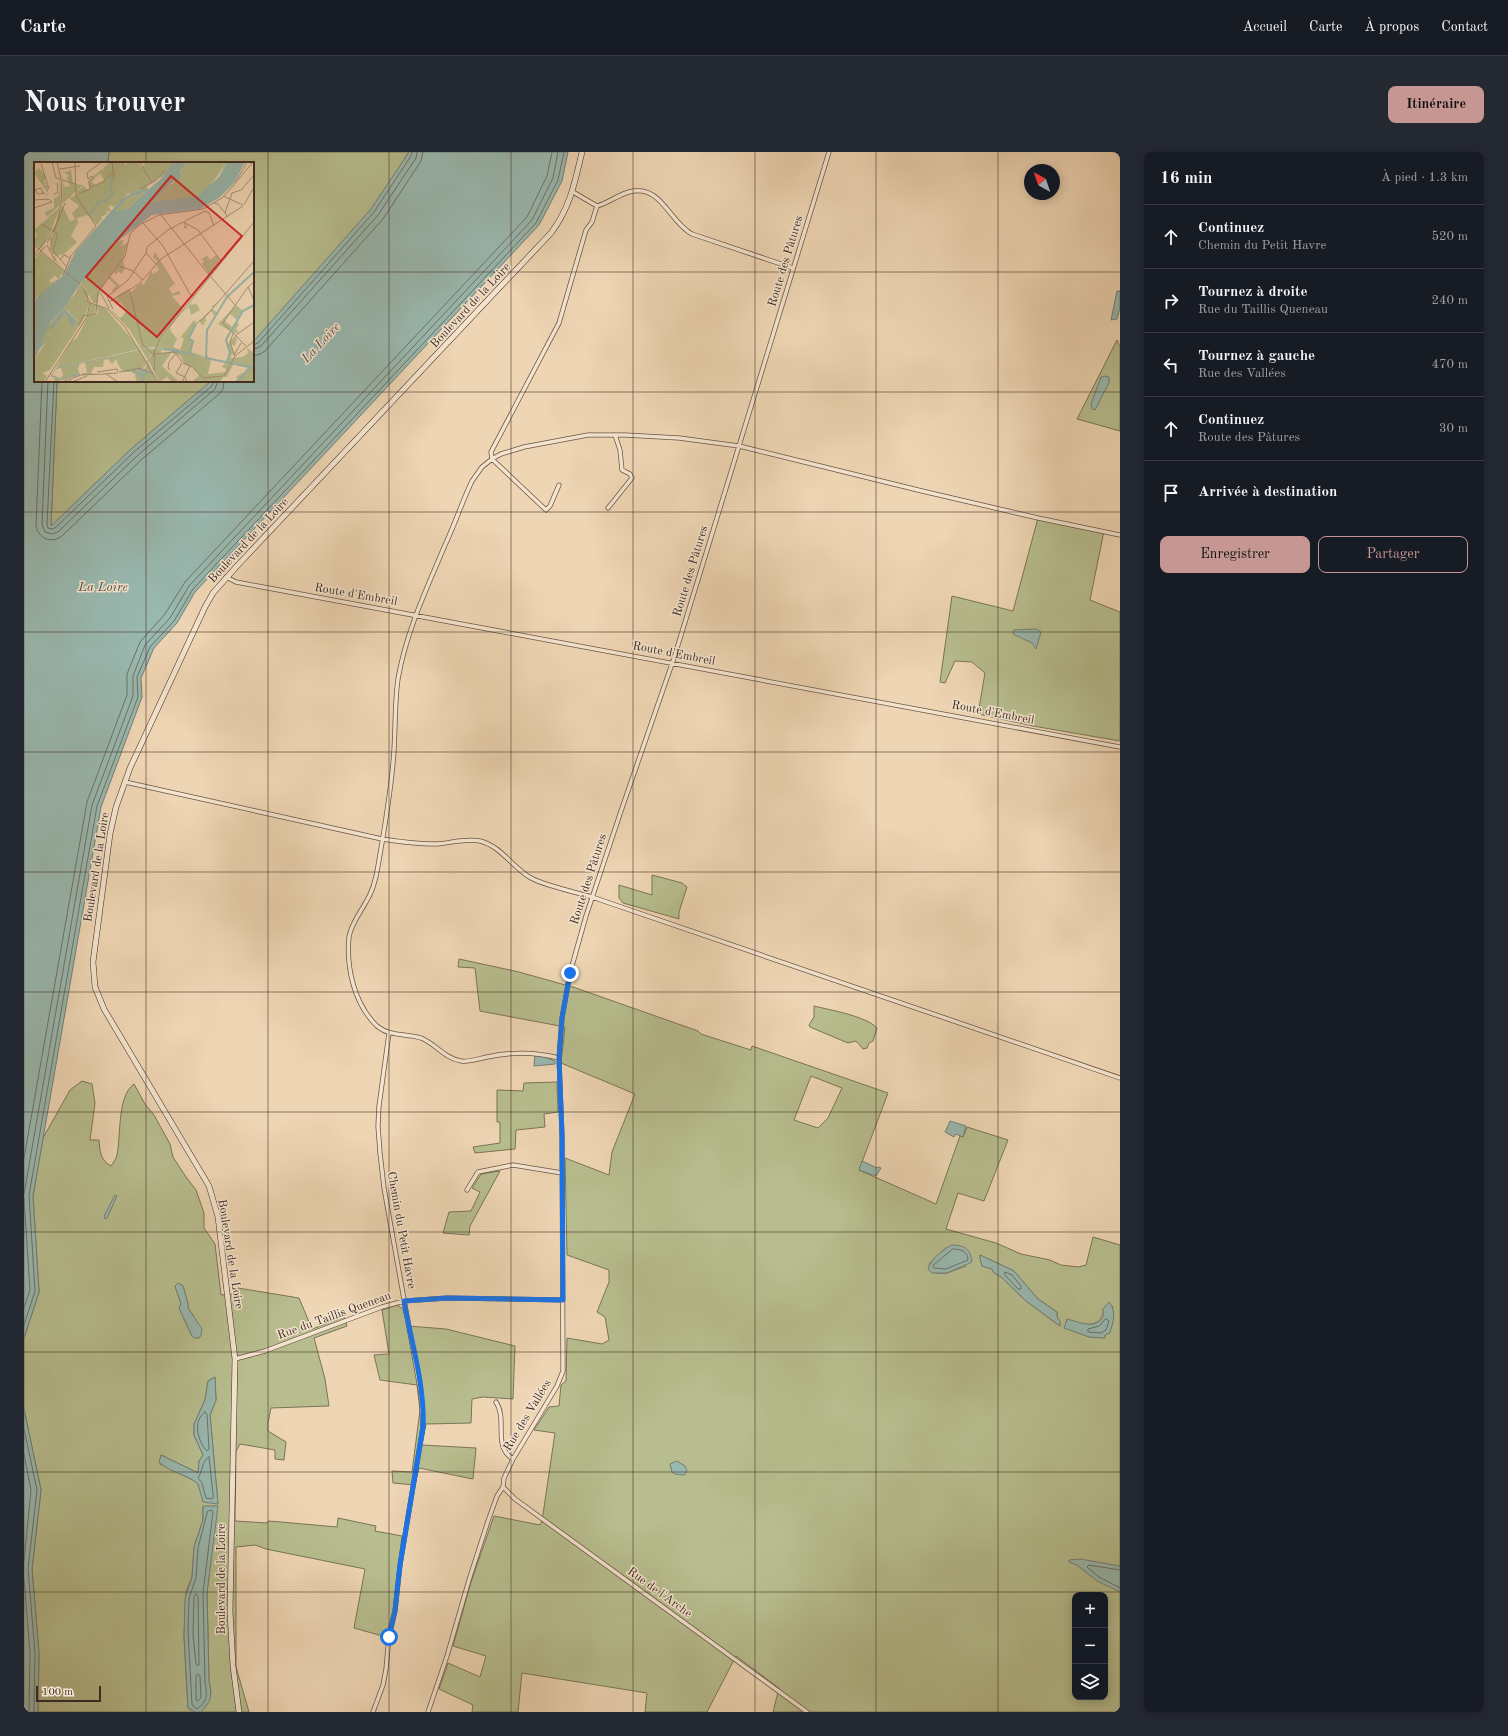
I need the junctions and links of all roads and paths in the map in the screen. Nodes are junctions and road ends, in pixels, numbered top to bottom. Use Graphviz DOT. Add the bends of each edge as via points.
graph roads {
  1 [pos="582,152"];
  2 [pos="829,152"];
  3 [pos="573,192"];
  4 [pos="597,206"];
  5 [pos="793,268"];
  6 [pos="615,435"];
  7 [pos="739,446"];
  8 [pos="492,459"];
  9 [pos="559,485"];
  10 [pos="608,508"];
  11 [pos="1120,535"];
  12 [pos="226,577"];
  13 [pos="416,615"];
  14 [pos="672,663"];
  15 [pos="1120,747"];
  16 [pos="125,782"];
  17 [pos="382,839"];
  18 [pos="592,897"];
  19 [pos="566,995"];
  20 [pos="390,1033"];
  21 [pos="559,1058"];
  22 [pos="1120,1078"];
  23 [pos="562,1173"];
  24 [pos="467,1190"];
  25 [pos="563,1300"];
  26 [pos="404,1301"];
  27 [pos="235,1359"];
  28 [pos="496,1402"];
  29 [pos="513,1459"];
  30 [pos="503,1487"];
  31 [pos="236,1690"];
  32 [pos="240,1712"];
  33 [pos="243,1712"];
  34 [pos="373,1712"];
  35 [pos="428,1712"];
  36 [pos="807,1712"];
  1 -- 3 [label="main road, Boulevard de la Loire"];
  2 -- 5 [label="street, Route des Pâtures"];
  3 -- 4 [label="street"];
  3 -- 12 [label="main road, Boulevard de la Loire" via="564,215 551,233"];
  4 -- 5 [label="street" via="629,192 653,194 662,201 687,232"];
  4 -- 8 [label="street" via="592,222 586,230 560,323 490,452"];
  5 -- 7 [label="street, Route des Pâtures"];
  6 -- 7 [label="street" via="679,438"];
  6 -- 8 [label="street" via="588,435 524,447"];
  6 -- 10 [label="street" via="622,470 632,478"];
  7 -- 11 [label="street" via="922,491"];
  7 -- 14 [label="street, Route des Pâtures"];
  8 -- 9 [label="street" via="546,510"];
  8 -- 13 [label="street" via="482,467 472,481"];
  12 -- 13 [label="street, Route d'Embreil" via="236,582"];
  12 -- 16 [label="main road, Boulevard de la Loire" via="205,607"];
  13 -- 14 [label="street, Route d'Embreil"];
  13 -- 17 [label="street" via="398,679 393,763"];
  14 -- 15 [label="street, Route d'Embreil"];
  14 -- 18 [label="street, Route des Pâtures"];
  16 -- 17 [label="street"];
  16 -- 27 [label="main road, Boulevard de la Loire" via="110,834 94,947 94,980 104,1009 209,1186 218,1217"];
  17 -- 18 [label="street" via="425,844 479,841 489,844 532,878"];
  17 -- 20 [label="street" via="373,890 349,935 349,964 361,1002 373,1021"];
  18 -- 19 [label="street, Route des Pâtures"];
  18 -- 22 [label="street"];
  19 -- 21 [label="street, Rue des Vallées"];
  20 -- 21 [label="street" via="420,1038 447,1056 462,1061 533,1053"];
  20 -- 26 [label="street, Chemin du Petit Havre" via="378,1126 384,1188"];
  21 -- 23 [label="street, Rue des Vallées"];
  23 -- 24 [label="street" via="513,1165 478,1172"];
  23 -- 25 [label="street, Rue des Vallées"];
  25 -- 26 [label="street, Rue du Taillis Queneau" via="447,1298"];
  25 -- 29 [label="street, Rue des Vallées" via="563,1365 560,1379"];
  26 -- 27 [label="street, Rue du Taillis Queneau" via="265,1351"];
  26 -- 34 [label="street, Chemin du Petit Havre" via="421,1394 423,1427 386,1669"];
  27 -- 31 [label="main road, Boulevard de la Loire" via="230,1611"];
  28 -- 29 [label="street" via="501,1415 503,1448"];
  29 -- 30 [label="street, Rue des Vallées" via="504,1478"];
  30 -- 35 [label="street, Rue des Vallées" via="488,1521"];
  30 -- 36 [label="street, Rue de l'Arche" via="515,1499"];
  31 -- 32 [label="main road, Boulevard de la Loire"];
  31 -- 33 [label="main road, Boulevard de la Loire"];
}
